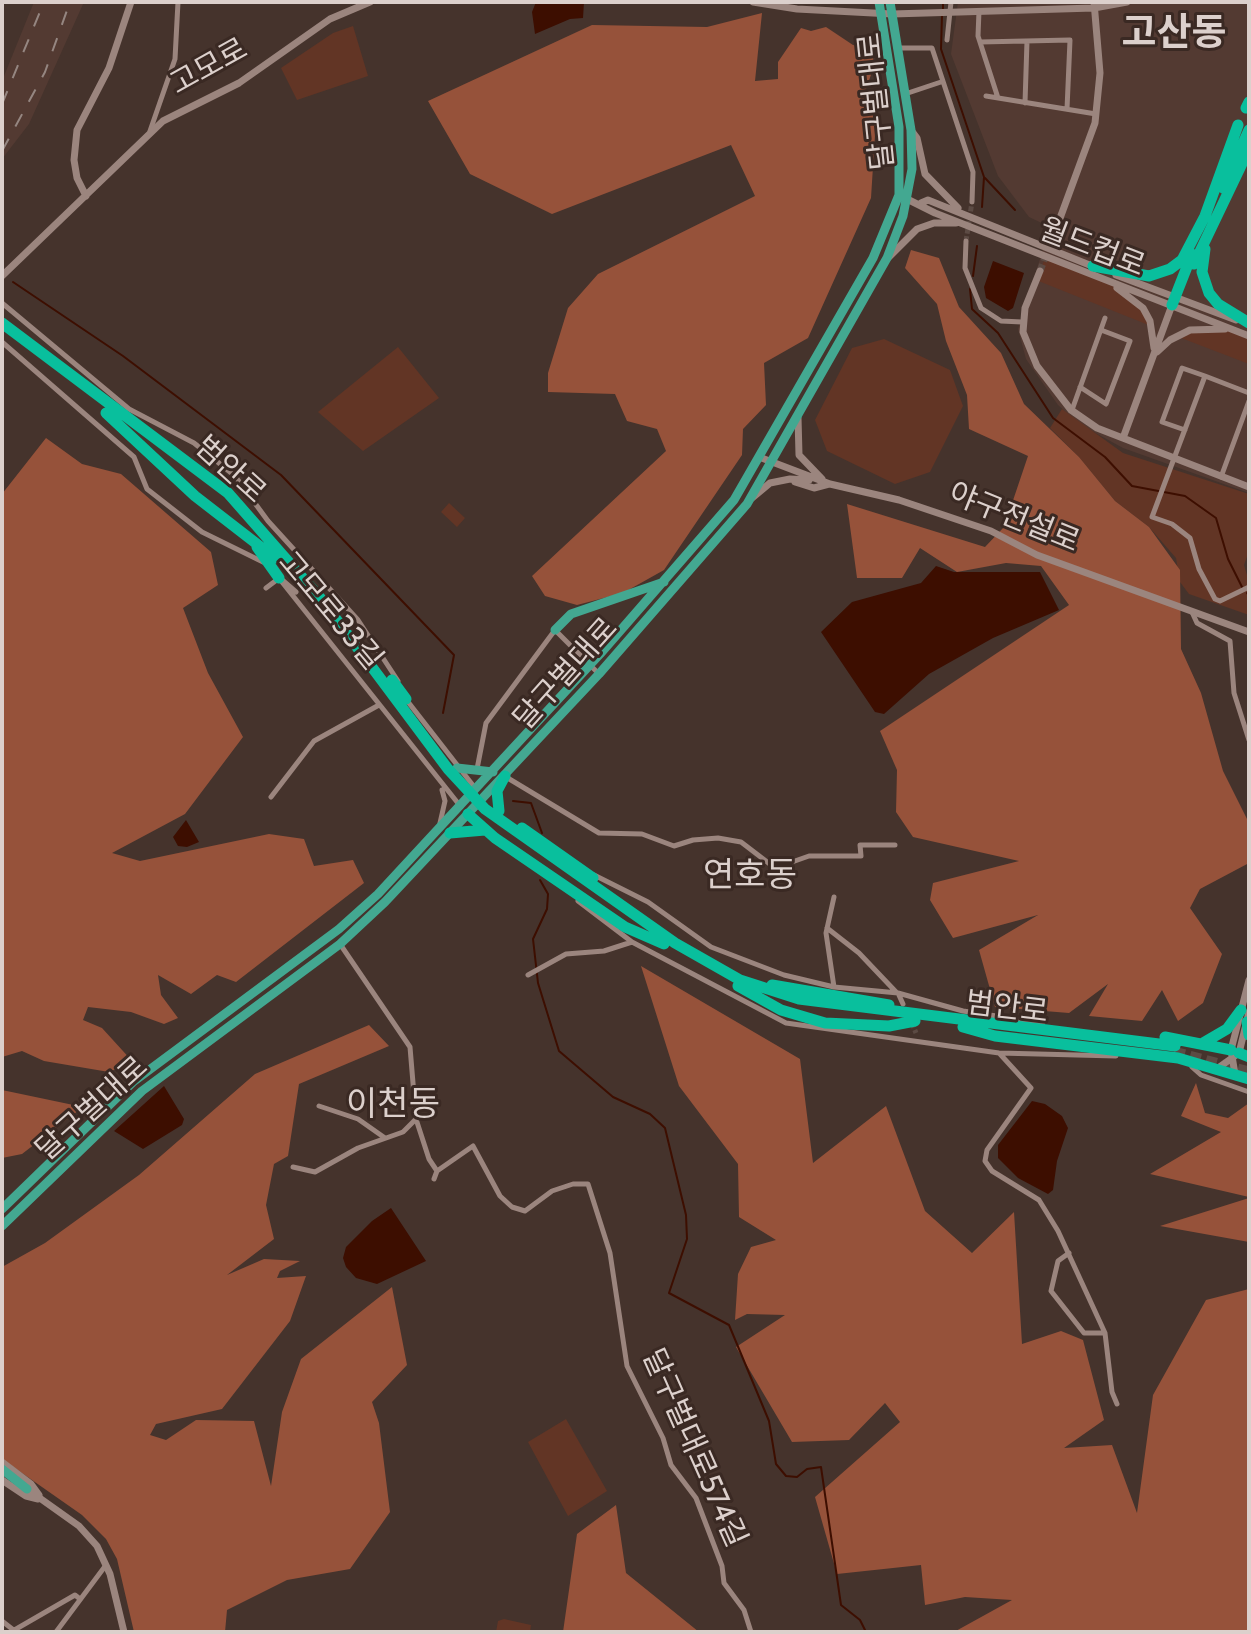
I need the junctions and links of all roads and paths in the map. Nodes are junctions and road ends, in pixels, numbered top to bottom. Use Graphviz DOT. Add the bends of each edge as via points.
graph roads {
  1 [pos="131,2"];
  2 [pos="178,2"];
  3 [pos="370,2"];
  4 [pos="753,2"];
  5 [pos="879,2"];
  6 [pos="890,2"];
  7 [pos="951,2"];
  8 [pos="1127,2"];
  9 [pos="1094,5"];
  10 [pos="979,11"];
  11 [pos="886,14"];
  12 [pos="947,40"];
  13 [pos="1027,41"];
  14 [pos="980,42"];
  15 [pos="897,48"];
  16 [pos="941,82"];
  17 [pos="905,94"];
  18 [pos="986,96"];
  19 [pos="998,98"];
  20 [pos="1025,103"];
  21 [pos="160,104"];
  22 [pos="1067,109"];
  23 [pos="1096,114"];
  24 [pos="169,116"];
  25 [pos="1244,128"];
  26 [pos="911,130"];
  27 [pos="150,131"];
  28 [pos="1249,149"];
  29 [pos="86,196"];
  30 [pos="903,197"];
  31 [pos="972,202"];
  32 [pos="921,203"];
  33 [pos="946,207"];
  34 [pos="935,213"];
  35 [pos="966,214"];
  36 [pos="962,223"];
  37 [pos="1208,237"];
  38 [pos="1052,240"];
  39 [pos="966,241"];
  40 [pos="887,258"];
  41 [pos="1040,271"];
  42 [pos="1095,271"];
  43 [pos="2,276"];
  44 [pos="1183,281"];
  45 [pos="1174,301"];
  46 [pos="2,303"];
  47 [pos="2,309"];
  48 [pos="10,310"];
  49 [pos="1105,318"];
  50 [pos="1022,322"];
  51 [pos="2,323"];
  52 [pos="1249,324"];
  53 [pos="1101,330"];
  54 [pos="1235,330"];
  55 [pos="2,331"];
  56 [pos="1249,336"];
  57 [pos="2,342"];
  58 [pos="40,357"];
  59 [pos="1153,357"];
  60 [pos="1205,376"];
  61 [pos="1080,387"];
  62 [pos="1249,393"];
  63 [pos="1249,401"];
  64 [pos="1071,410"];
  65 [pos="798,416"];
  66 [pos="1185,430"];
  67 [pos="1123,438"];
  68 [pos="759,457"];
  69 [pos="1175,458"];
  70 [pos="771,465"];
  71 [pos="1221,477"];
  72 [pos="828,483"];
  73 [pos="1249,487"];
  74 [pos="750,500"];
  75 [pos="247,534"];
  76 [pos="269,540"];
  77 [pos="279,578"];
  78 [pos="664,582"];
  79 [pos="1249,587"];
  80 [pos="266,588"];
  81 [pos="1190,609"];
  82 [pos="555,630"];
  83 [pos="1249,632"];
  84 [pos="589,665"];
  85 [pos="599,674"];
  86 [pos="385,697"];
  87 [pos="406,699"];
  88 [pos="1249,740"];
  89 [pos="446,753"];
  90 [pos="418,756"];
  91 [pos="455,766"];
  92 [pos="476,770"];
  93 [pos="499,774"];
  94 [pos="439,783"];
  95 [pos="480,794"];
  96 [pos="271,797"];
  97 [pos="464,811"];
  98 [pos="499,811"];
  99 [pos="485,830"];
  100 [pos="450,833"];
  101 [pos="895,845"];
  102 [pos="417,854"];
  103 [pos="537,867"];
  104 [pos="578,867"];
  105 [pos="834,897"];
  106 [pos="827,928"];
  107 [pos="666,941"];
  108 [pos="632,942"];
  109 [pos="340,944"];
  110 [pos="530,975"];
  111 [pos="1249,980"];
  112 [pos="739,983"];
  113 [pos="898,993"];
  114 [pos="831,1002"];
  115 [pos="903,1004"];
  116 [pos="1246,1020"];
  117 [pos="914,1023"];
  118 [pos="1043,1023"];
  119 [pos="965,1024"];
  120 [pos="825,1027"];
  121 [pos="921,1042"];
  122 [pos="1203,1043"];
  123 [pos="1176,1049"];
  124 [pos="999,1053"];
  125 [pos="1237,1055"];
  126 [pos="1218,1068"];
  127 [pos="1235,1074"];
  128 [pos="1249,1079"];
  129 [pos="1249,1092"];
  130 [pos="319,1106"];
  131 [pos="416,1119"];
  132 [pos="386,1139"];
  133 [pos="293,1167"];
  134 [pos="437,1171"];
  135 [pos="434,1179"];
  136 [pos="2,1209"];
  137 [pos="2,1226"];
  138 [pos="1069,1253"];
  139 [pos="1105,1333"];
  140 [pos="1117,1404"];
  141 [pos="2,1462"];
  142 [pos="8,1476"];
  143 [pos="27,1489"];
  144 [pos="43,1500"];
  145 [pos="107,1564"];
  146 [pos="80,1599"];
  147 [pos="2,1621"];
  148 [pos="13,1631"];
  149 [pos="56,1632"];
  150 [pos="124,1632"];
  151 [pos="751,1632"];
  1 -- 29 [label="main road" via="109,68 77,130 74,160"];
  2 -- 21 [label="street" via="175,59"];
  3 -- 24 [label="main road, 고모로" via="330,19 239,83"];
  4 -- 11 [label="main road"];
  5 -- 11 [label="main road, 달구벌대로"];
  6 -- 11 [label="main road, 달구벌대로"];
  7 -- 12 [label="street"];
  8 -- 9 [label="main road"];
  9 -- 10 [label="main road"];
  9 -- 23 [label="main road" via="1100,73"];
  10 -- 11 [label="main road"];
  10 -- 14 [label="street"];
  11 -- 15 [label="main road, 달구벌대로"];
  11 -- 30 [label="main road, 달구벌대로"];
  13 -- 14 [label="street"];
  13 -- 20 [label="street"];
  13 -- 22 [label="street" via="1070,40"];
  14 -- 19 [label="street"];
  15 -- 16 [label="street" via="932,48"];
  15 -- 17 [label="main road, 달구벌대로"];
  16 -- 17 [label="street"];
  16 -- 31 [label="street" via="973,172"];
  17 -- 26 [label="main road, 달구벌대로"];
  18 -- 19 [label="street"];
  19 -- 20 [label="street"];
  20 -- 22 [label="street"];
  21 -- 24 [label="street"];
  21 -- 27 [label="street"];
  22 -- 23 [label="street"];
  23 -- 38 [label="main road"];
  24 -- 27 [label="main road, 고모로"];
  25 -- 42 [label="highway" via="1182,260 1149,276"];
  25 -- 44 [label="highway"];
  26 -- 30 [label="main road, 달구벌대로" via="912,169"];
  26 -- 35 [label="main road" via="925,174"];
  27 -- 29 [label="main road, 고모로"];
  28 -- 37 [label="highway"];
  29 -- 43 [label="main road, 고모로"];
  30 -- 32 [label="main road, 월드컵로"];
  30 -- 40 [label="main road, 달구벌대로"];
  30 -- 68 [label="main road, 달구벌대로"];
  32 -- 33 [label="main road, 월드컵로" via="928,200"];
  32 -- 34 [label="main road, 월드컵로"];
  33 -- 34 [label="main road"];
  33 -- 35 [label="main road, 월드컵로"];
  34 -- 36 [label="main road, 월드컵로"];
  35 -- 42 [label="main road, 월드컵로"];
  36 -- 40 [label="main road" via="917,229"];
  36 -- 42 [label="main road, 월드컵로"];
  37 -- 44 [label="highway"];
  37 -- 52 [label="highway" via="1202,262 1206,286 1218,304"];
  39 -- 50 [label="street" via="965,268 981,308 1001,321"];
  40 -- 65 [label="main road, 달구벌대로"];
  41 -- 50 [label="main road"];
  42 -- 45 [label="main road, 월드컵로"];
  42 -- 59 [label="main road" via="1143,308 1152,332"];
  44 -- 45 [label="highway"];
  45 -- 52 [label="main road, 월드컵로"];
  45 -- 54 [label="main road, 월드컵로"];
  45 -- 59 [label="main road"];
  46 -- 48 [label="street"];
  47 -- 48 [label="street"];
  48 -- 87 [label="street" via="129,409 194,443 235,476 268,521 358,620 393,668"];
  49 -- 53 [label="street"];
  50 -- 64 [label="main road" via="1037,366"];
  51 -- 58 [label="highway, 범안로"];
  53 -- 61 [label="street"];
  53 -- 61 [label="street" via="1130,341 1106,404"];
  54 -- 56 [label="main road, 월드컵로"];
  54 -- 59 [label="main road" via="1190,330"];
  55 -- 58 [label="highway, 범안로"];
  57 -- 77 [label="street, 고모로33길" via="134,457 147,489 202,532 257,558"];
  58 -- 75 [label="highway, 범안로" via="195,496"];
  58 -- 76 [label="highway, 범안로" via="211,478"];
  59 -- 67 [label="main road"];
  60 -- 62 [label="street"];
  60 -- 66 [label="street"];
  60 -- 66 [label="street" via="1182,368 1162,422"];
  61 -- 64 [label="street"];
  63 -- 71 [label="street"];
  64 -- 67 [label="main road"];
  65 -- 70 [label="main road, 달구벌대로"];
  65 -- 72 [label="main road" via="799,455"];
  66 -- 69 [label="street"];
  67 -- 69 [label="main road"];
  68 -- 70 [label="main road, 야구전설로"];
  68 -- 78 [label="main road, 달구벌대로" via="734,500"];
  69 -- 71 [label="main road"];
  69 -- 79 [label="street" via="1152,517 1190,538 1215,599"];
  70 -- 72 [label="main road, 야구전설로"];
  70 -- 74 [label="main road, 달구벌대로"];
  71 -- 73 [label="main road"];
  72 -- 74 [label="main road" via="785,479 770,483"];
  72 -- 81 [label="main road, 야구전설로" via="991,531 1037,555"];
  74 -- 85 [label="main road, 달구벌대로"];
  75 -- 77 [label="highway"];
  75 -- 86 [label="highway, 범안로" via="305,590"];
  76 -- 86 [label="highway, 범안로" via="321,599"];
  76 -- 87 [label="highway" via="328,596"];
  77 -- 80 [label="street"];
  77 -- 86 [label="street, 고모로33길" via="349,665"];
  78 -- 82 [label="main road" via="571,614"];
  78 -- 84 [label="main road, 달구벌대로"];
  81 -- 83 [label="main road, 야구전설로"];
  81 -- 88 [label="street" via="1197,623 1230,641 1234,693"];
  82 -- 84 [label="street"];
  82 -- 92 [label="street, 달구벌대로" via="486,723"];
  84 -- 85 [label="street"];
  84 -- 93 [label="main road, 달구벌대로"];
  85 -- 93 [label="main road, 달구벌대로"];
  86 -- 90 [label="street, 고모로33길"];
  86 -- 96 [label="street" via="314,741"];
  86 -- 107 [label="highway, 범안로" via="461,795 501,831"];
  87 -- 89 [label="street"];
  89 -- 90 [label="street"];
  89 -- 91 [label="street"];
  90 -- 94 [label="street, 고모로33길"];
  91 -- 92 [label="main road"];
  91 -- 94 [label="street" via="450,779"];
  91 -- 95 [label="street"];
  92 -- 93 [label="main road"];
  93 -- 95 [label="main road, 달구벌대로"];
  93 -- 98 [label="highway"];
  93 -- 101 [label="street" via="599,833 642,834 674,846 718,838 741,842 775,868 809,856 861,856 860,845"];
  94 -- 97 [label="street, 고모로33길"];
  94 -- 102 [label="street" via="443,819"];
  95 -- 97 [label="main road, 달구벌대로"];
  95 -- 98 [label="highway"];
  97 -- 99 [label="highway"];
  97 -- 100 [label="main road, 달구벌대로"];
  97 -- 102 [label="main road, 달구벌대로"];
  98 -- 104 [label="highway"];
  99 -- 100 [label="highway"];
  99 -- 103 [label="highway"];
  100 -- 109 [label="main road, 달구벌대로"];
  102 -- 136 [label="main road, 달구벌대로" via="339,929 147,1070"];
  103 -- 107 [label="highway" via="625,927"];
  103 -- 108 [label="street"];
  104 -- 107 [label="highway" via="637,909"];
  104 -- 114 [label="street" via="661,911 711,947 784,975"];
  105 -- 106 [label="street"];
  106 -- 113 [label="street"];
  106 -- 114 [label="street"];
  107 -- 112 [label="highway, 범안로"];
  108 -- 110 [label="street" via="566,954"];
  108 -- 120 [label="street" via="786,1023"];
  109 -- 131 [label="street" via="410,1047"];
  109 -- 137 [label="main road, 달구벌대로" via="158,1079"];
  111 -- 116 [label="main road"];
  112 -- 114 [label="highway, 범안로"];
  112 -- 114 [label="highway"];
  112 -- 120 [label="highway" via="781,1010"];
  113 -- 114 [label="street"];
  113 -- 115 [label="street"];
  113 -- 118 [label="street" via="963,1011"];
  114 -- 117 [label="highway, 범안로"];
  114 -- 120 [label="street"];
  116 -- 122 [label="highway"];
  116 -- 125 [label="main road"];
  116 -- 125 [label="main road"];
  117 -- 119 [label="highway, 범안로"];
  117 -- 120 [label="highway"];
  117 -- 121 [label="street"];
  118 -- 119 [label="highway" via="998,1018"];
  118 -- 123 [label="highway"];
  119 -- 123 [label="highway, 범안로"];
  120 -- 121 [label="street"];
  121 -- 124 [label="street"];
  122 -- 123 [label="highway"];
  122 -- 125 [label="highway"];
  123 -- 126 [label="highway"];
  124 -- 129 [label="street" via="1144,1056 1185,1062 1201,1075"];
  124 -- 138 [label="street" via="1031,1088 987,1150 985,1161 992,1171 1039,1200"];
  125 -- 126 [label="main road"];
  125 -- 127 [label="main road"];
  126 -- 127 [label="highway"];
  127 -- 128 [label="highway"];
  130 -- 132 [label="street" via="358,1119"];
  131 -- 132 [label="street"];
  131 -- 134 [label="street"];
  132 -- 133 [label="street" via="315,1172"];
  134 -- 135 [label="street"];
  134 -- 151 [label="street, 달구벌대로574길" via="473,1146 500,1196 525,1211 552,1191 588,1184 610,1253 627,1366 671,1465 696,1498 724,1583 744,1610"];
  138 -- 139 [label="street"];
  138 -- 139 [label="street" via="1058,1261 1051,1291 1084,1333"];
  139 -- 140 [label="street"];
  141 -- 142 [label="main road"];
  142 -- 143 [label="main road"];
  142 -- 144 [label="main road"];
  142 -- 144 [label="main road" via="26,1496"];
  143 -- 144 [label="main road"];
  144 -- 145 [label="main road" via="86,1533"];
  145 -- 146 [label="street"];
  145 -- 150 [label="main road"];
  146 -- 148 [label="street" via="75,1595"];
  146 -- 149 [label="street"];
  147 -- 148 [label="street"];
}
